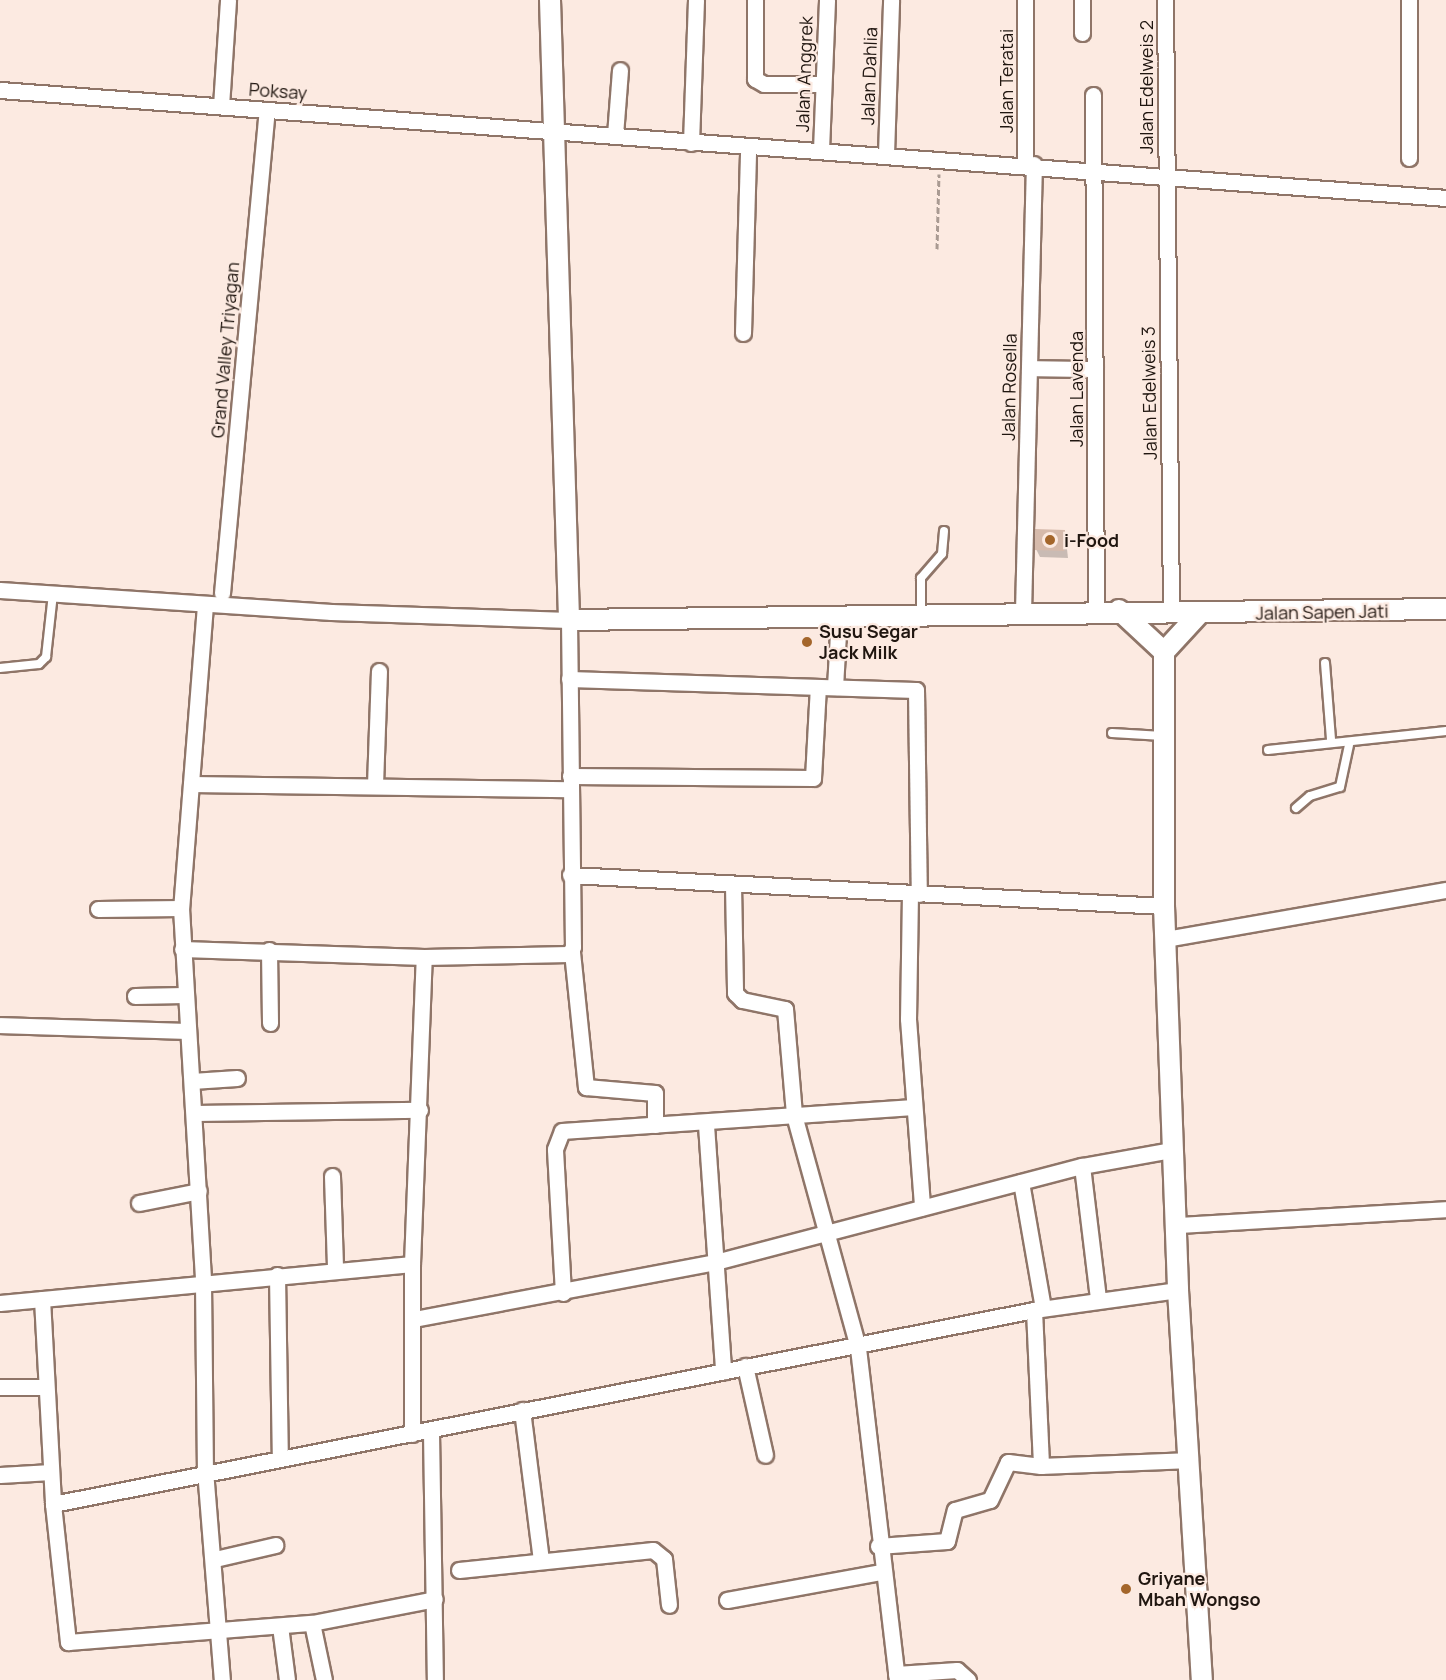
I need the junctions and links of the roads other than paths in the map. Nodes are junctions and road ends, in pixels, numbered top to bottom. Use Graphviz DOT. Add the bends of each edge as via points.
graph roads {
  1 [pos="228,0"];
  2 [pos="550,0"];
  3 [pos="696,0"];
  4 [pos="755,0"];
  5 [pos="826,0"];
  6 [pos="891,0"];
  7 [pos="1026,0"];
  8 [pos="1082,0"];
  9 [pos="1165,0"];
  10 [pos="1409,0"];
  11 [pos="1082,33"];
  12 [pos="620,70"];
  13 [pos="821,84"];
  14 [pos="0,90"];
  15 [pos="1094,95"];
  16 [pos="221,106"];
  17 [pos="267,110"];
  18 [pos="554,128"];
  19 [pos="615,135"];
  20 [pos="691,143"];
  21 [pos="748,149"];
  22 [pos="821,150"];
  23 [pos="886,154"];
  24 [pos="1409,158"];
  25 [pos="1029,163"];
  26 [pos="1093,168"];
  27 [pos="1166,173"];
  28 [pos="1446,198"];
  29 [pos="743,333"];
  30 [pos="1029,368"];
  31 [pos="1095,369"];
  32 [pos="944,531"];
  33 [pos="0,577"];
  34 [pos="7,590"];
  35 [pos="222,593"];
  36 [pos="53,594"];
  37 [pos="205,605"];
  38 [pos="1446,609"];
  39 [pos="1096,610"];
  40 [pos="1119,610"];
  41 [pos="1023,612"];
  42 [pos="1171,613"];
  43 [pos="921,614"];
  44 [pos="839,615"];
  45 [pos="1198,615"];
  46 [pos="569,620"];
  47 [pos="1164,652"];
  48 [pos="1325,663"];
  49 [pos="0,668"];
  50 [pos="379,671"];
  51 [pos="569,679"];
  52 [pos="818,687"];
  53 [pos="835,687"];
  54 [pos="1446,730"];
  55 [pos="1112,733"];
  56 [pos="1164,736"];
  57 [pos="1331,740"];
  58 [pos="1349,745"];
  59 [pos="1268,750"];
  60 [pos="569,782"];
  61 [pos="191,784"];
  62 [pos="375,785"];
  63 [pos="1296,808"];
  64 [pos="570,875"];
  65 [pos="733,885"];
  66 [pos="1446,890"];
  67 [pos="915,893"];
  68 [pos="1164,906"];
  69 [pos="181,908"];
  70 [pos="98,909"];
  71 [pos="1165,939"];
  72 [pos="182,949"];
  73 [pos="269,950"];
  74 [pos="572,952"];
  75 [pos="424,957"];
  76 [pos="184,995"];
  77 [pos="135,996"];
  78 [pos="270,1023"];
  79 [pos="0,1025"];
  80 [pos="188,1031"];
  81 [pos="237,1078"];
  82 [pos="192,1081"];
  83 [pos="913,1107"];
  84 [pos="420,1110"];
  85 [pos="195,1113"];
  86 [pos="794,1116"];
  87 [pos="655,1125"];
  88 [pos="706,1125"];
  89 [pos="1172,1150"];
  90 [pos="1082,1166"];
  91 [pos="332,1176"];
  92 [pos="1022,1182"];
  93 [pos="199,1191"];
  94 [pos="139,1203"];
  95 [pos="922,1207"];
  96 [pos="1446,1209"];
  97 [pos="1178,1225"];
  98 [pos="829,1232"];
  99 [pos="715,1262"];
  100 [pos="412,1264"];
  101 [pos="335,1268"];
  102 [pos="278,1275"];
  103 [pos="203,1283"];
  104 [pos="1178,1290"];
  105 [pos="562,1293"];
  106 [pos="1098,1298"];
  107 [pos="42,1299"];
  108 [pos="0,1303"];
  109 [pos="1038,1309"];
  110 [pos="414,1318"];
  111 [pos="858,1348"];
  112 [pos="745,1366"];
  113 [pos="723,1371"];
  114 [pos="0,1387"];
  115 [pos="46,1387"];
  116 [pos="522,1410"];
  117 [pos="431,1432"];
  118 [pos="412,1434"];
  119 [pos="765,1455"];
  120 [pos="280,1457"];
  121 [pos="1190,1460"];
  122 [pos="1041,1466"];
  123 [pos="205,1470"];
  124 [pos="51,1472"];
  125 [pos="0,1475"];
  126 [pos="53,1504"];
  127 [pos="275,1545"];
  128 [pos="879,1546"];
  129 [pos="215,1559"];
  130 [pos="541,1561"];
  131 [pos="459,1570"];
  132 [pos="881,1572"];
  133 [pos="435,1599"];
  134 [pos="727,1600"];
  135 [pos="669,1605"];
  136 [pos="312,1623"];
  137 [pos="280,1626"];
  138 [pos="218,1633"];
  139 [pos="896,1677"];
  140 [pos="222,1680"];
  141 [pos="287,1680"];
  142 [pos="324,1680"];
  143 [pos="435,1680"];
  144 [pos="968,1680"];
  145 [pos="1202,1680"];
  1 -- 16 [label="street"];
  2 -- 18 [label="street"];
  3 -- 20 [label="street"];
  4 -- 13 [label="street" via="753,75 764,84"];
  5 -- 13 [label="street, Jalan Anggrek"];
  6 -- 23 [label="street, Jalan Dahlia"];
  7 -- 25 [label="street, Jalan Teratai"];
  8 -- 11 [label="street"];
  9 -- 27 [label="street, Jalan Edelweis 2"];
  10 -- 24 [label="street"];
  12 -- 19 [label="street"];
  13 -- 22 [label="street, Jalan Anggrek"];
  14 -- 16 [label="street, Poksay"];
  15 -- 26 [label="street, Jalan Lavenda"];
  16 -- 17 [label="street, Poksay"];
  17 -- 18 [label="street, Poksay"];
  17 -- 35 [label="street, Grand Valley Triyagan"];
  18 -- 19 [label="street, Poksay"];
  18 -- 46 [label="street"];
  19 -- 20 [label="street, Poksay"];
  20 -- 21 [label="street, Poksay"];
  21 -- 22 [label="street, Poksay"];
  21 -- 29 [label="street"];
  22 -- 23 [label="street, Poksay"];
  23 -- 25 [label="street, Poksay"];
  25 -- 26 [label="street, Poksay"];
  25 -- 30 [label="street, Jalan Rosella"];
  26 -- 27 [label="street, Poksay"];
  26 -- 31 [label="street, Jalan Lavenda"];
  27 -- 28 [label="street, Poksay"];
  27 -- 42 [label="street, Jalan Edelweis 3"];
  30 -- 31 [label="street"];
  30 -- 41 [label="street, Jalan Rosella"];
  31 -- 39 [label="street, Jalan Lavenda"];
  32 -- 43 [label="lane" via="942,554 921,578"];
  33 -- 34 [label="street"];
  34 -- 36 [label="street"];
  36 -- 37 [label="street"];
  36 -- 49 [label="lane" via="46,657 39,664"];
  37 -- 46 [label="street"];
  37 -- 61 [label="street"];
  38 -- 45 [label="street, Jalan Sapen Jati"];
  39 -- 40 [label="street, Jalan Sapen Jati"];
  39 -- 41 [label="street, Jalan Sapen Jati"];
  40 -- 42 [label="street, Jalan Sapen Jati"];
  40 -- 47 [label="street"];
  41 -- 43 [label="street, Jalan Sapen Jati"];
  42 -- 45 [label="street, Jalan Sapen Jati"];
  43 -- 44 [label="street, Jalan Sapen Jati"];
  44 -- 46 [label="street, Jalan Sapen Jati"];
  44 -- 53 [label="street"];
  45 -- 47 [label="street"];
  46 -- 51 [label="street"];
  47 -- 56 [label="street"];
  48 -- 57 [label="lane"];
  50 -- 62 [label="street"];
  51 -- 52 [label="street"];
  51 -- 60 [label="street"];
  52 -- 53 [label="street"];
  52 -- 60 [label="street" via="813,778"];
  53 -- 67 [label="street" via="913,689 920,694"];
  54 -- 58 [label="lane"];
  55 -- 56 [label="lane"];
  56 -- 68 [label="street"];
  57 -- 58 [label="lane"];
  57 -- 59 [label="lane"];
  58 -- 63 [label="lane" via="1340,787 1310,796"];
  60 -- 62 [label="street"];
  60 -- 64 [label="street"];
  61 -- 62 [label="street"];
  61 -- 69 [label="street"];
  64 -- 65 [label="street"];
  64 -- 74 [label="street"];
  65 -- 67 [label="street"];
  65 -- 86 [label="street" via="735,993 741,1000 785,1009"];
  66 -- 71 [label="street"];
  67 -- 68 [label="street"];
  67 -- 83 [label="street"];
  68 -- 71 [label="street"];
  69 -- 70 [label="street"];
  69 -- 72 [label="street"];
  71 -- 89 [label="street"];
  72 -- 73 [label="street"];
  72 -- 76 [label="street"];
  73 -- 75 [label="street"];
  73 -- 78 [label="street"];
  74 -- 75 [label="street" via="559,957"];
  74 -- 87 [label="street" via="586,1087 655,1093"];
  75 -- 84 [label="street"];
  76 -- 77 [label="street"];
  76 -- 80 [label="street"];
  79 -- 80 [label="street"];
  80 -- 82 [label="street"];
  81 -- 82 [label="street"];
  82 -- 85 [label="street"];
  83 -- 86 [label="street"];
  83 -- 95 [label="street"];
  84 -- 85 [label="street"];
  84 -- 100 [label="street"];
  85 -- 93 [label="street"];
  86 -- 88 [label="street"];
  86 -- 98 [label="street"];
  87 -- 88 [label="street"];
  87 -- 105 [label="street" via="580,1127 555,1138"];
  88 -- 99 [label="street"];
  89 -- 90 [label="street"];
  89 -- 97 [label="street"];
  90 -- 92 [label="street"];
  90 -- 106 [label="street"];
  91 -- 101 [label="street"];
  92 -- 95 [label="street"];
  92 -- 109 [label="street"];
  93 -- 94 [label="street"];
  93 -- 103 [label="street"];
  95 -- 98 [label="street"];
  96 -- 97 [label="street"];
  97 -- 104 [label="street"];
  98 -- 99 [label="street"];
  98 -- 111 [label="street"];
  99 -- 105 [label="street"];
  99 -- 113 [label="street"];
  100 -- 101 [label="street"];
  100 -- 110 [label="street"];
  101 -- 102 [label="street"];
  102 -- 103 [label="street"];
  102 -- 120 [label="street"];
  103 -- 107 [label="street"];
  103 -- 123 [label="street"];
  104 -- 106 [label="street"];
  104 -- 121 [label="street"];
  105 -- 110 [label="street"];
  106 -- 109 [label="street"];
  107 -- 108 [label="street"];
  107 -- 115 [label="street"];
  109 -- 111 [label="street"];
  109 -- 122 [label="street"];
  110 -- 118 [label="street"];
  111 -- 112 [label="street"];
  111 -- 128 [label="street"];
  112 -- 113 [label="street"];
  112 -- 119 [label="street"];
  113 -- 116 [label="street"];
  114 -- 115 [label="street"];
  115 -- 124 [label="street"];
  116 -- 117 [label="street"];
  116 -- 130 [label="street"];
  117 -- 118 [label="street"];
  117 -- 133 [label="street"];
  118 -- 120 [label="street"];
  120 -- 123 [label="street"];
  121 -- 122 [label="street"];
  121 -- 145 [label="street"];
  122 -- 128 [label="street" via="1004,1465 990,1500 955,1510 947,1541"];
  123 -- 126 [label="street"];
  123 -- 129 [label="street"];
  124 -- 125 [label="street"];
  124 -- 126 [label="street"];
  126 -- 138 [label="street" via="68,1642"];
  127 -- 129 [label="street"];
  128 -- 132 [label="street"];
  129 -- 138 [label="street"];
  130 -- 131 [label="street"];
  130 -- 135 [label="street" via="661,1552"];
  132 -- 134 [label="street"];
  132 -- 139 [label="street"];
  133 -- 136 [label="street"];
  133 -- 143 [label="street"];
  136 -- 137 [label="street"];
  136 -- 142 [label="street"];
  137 -- 138 [label="street"];
  137 -- 141 [label="street"];
  138 -- 140 [label="street"];
  139 -- 144 [label="street" via="957,1670"];
}
